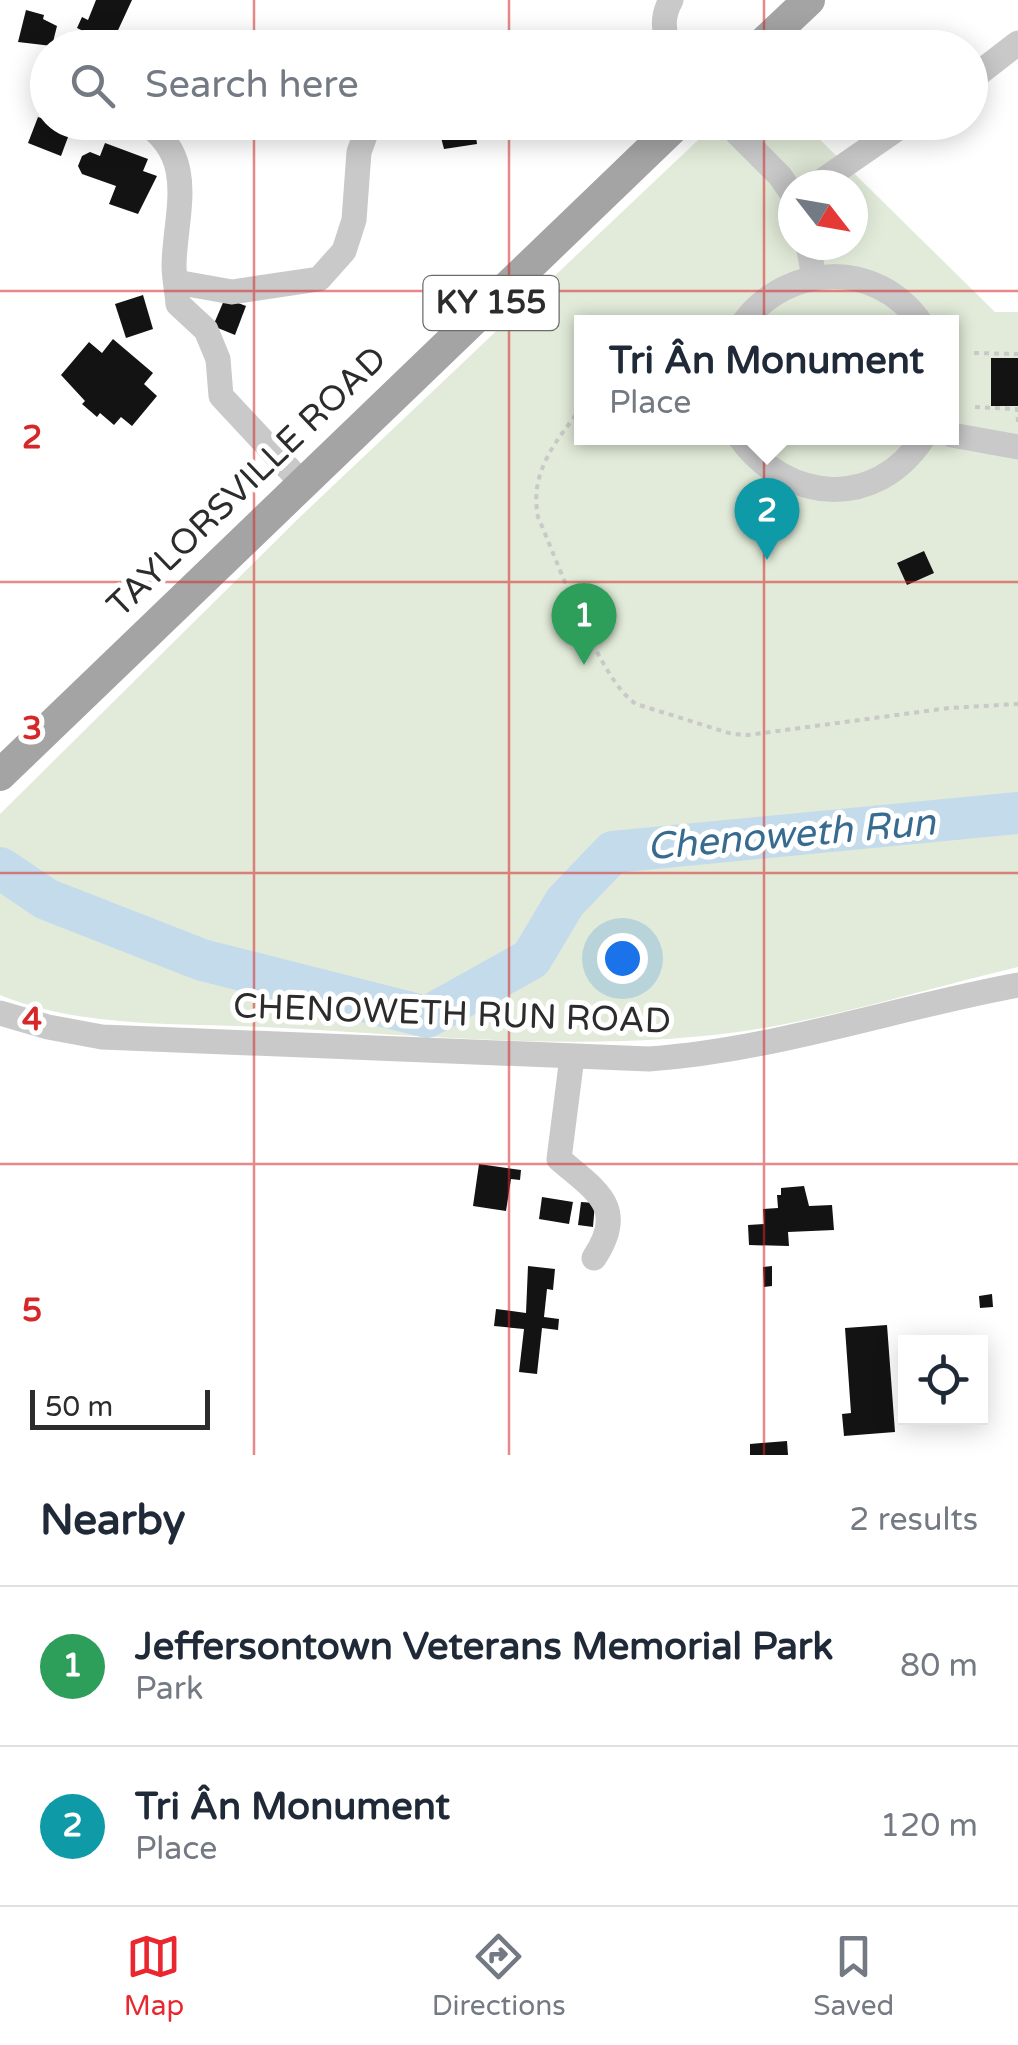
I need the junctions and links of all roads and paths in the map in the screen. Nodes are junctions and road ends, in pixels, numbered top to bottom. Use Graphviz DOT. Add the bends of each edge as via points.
graph roads {
  1 [pos="671,0"];
  2 [pos="809,0"];
  3 [pos="665,30"];
  4 [pos="777,30"];
  5 [pos="1018,43"];
  6 [pos="988,66"];
  7 [pos="163,140"];
  8 [pos="363,140"];
  9 [pos="660,140"];
  10 [pos="744,140"];
  11 [pos="881,140"];
  12 [pos="838,170"];
  13 [pos="778,174"];
  14 [pos="811,260"];
  15 [pos="814,277"];
  16 [pos="176,282"];
  17 [pos="751,315"];
  18 [pos="914,315"];
  19 [pos="974,353"];
  20 [pos="1018,354"];
  21 [pos="975,407"];
  22 [pos="1017,409"];
  23 [pos="574,419"];
  24 [pos="1018,422"];
  25 [pos="959,436"];
  26 [pos="747,445"];
  27 [pos="917,445"];
  28 [pos="1018,448"];
  29 [pos="303,484"];
  30 [pos="1018,704"];
  31 [pos="0,775"];
  32 [pos="1018,985"];
  33 [pos="0,1013"];
  34 [pos="572,1057"];
  35 [pos="594,1258"];
  1 -- 3 [label="street"];
  2 -- 4 [label="main road"];
  5 -- 6 [label="street"];
  7 -- 16 [label="street" via="182,193"];
  8 -- 16 [label="street" via="354,220 344,251 319,279 232,292"];
  9 -- 29 [label="main road, TAYLORSVILLE ROAD / KY 155"];
  10 -- 13 [label="street"];
  11 -- 12 [label="street"];
  14 -- 15 [label="street"];
  15 -- 17 [label="street" via="770,295"];
  15 -- 18 [label="street" via="837,275 882,288"];
  16 -- 29 [label="street" via="178,304 206,330 218,358 221,396"];
  19 -- 20 [label="path"];
  21 -- 22 [label="path"];
  22 -- 24 [label="path"];
  23 -- 30 [label="path" via="544,462 534,497 606,672 626,698 748,736"];
  25 -- 28 [label="street"];
  26 -- 27 [label="street" via="770,470 834,490 878,479"];
  29 -- 31 [label="main road, TAYLORSVILLE ROAD / KY 155"];
  32 -- 34 [label="street, CHENOWETH RUN ROAD" via="715,1052"];
  33 -- 34 [label="street, CHENOWETH RUN ROAD" via="102,1037"];
  34 -- 35 [label="street" via="559,1158 608,1207 608,1238"];
}
